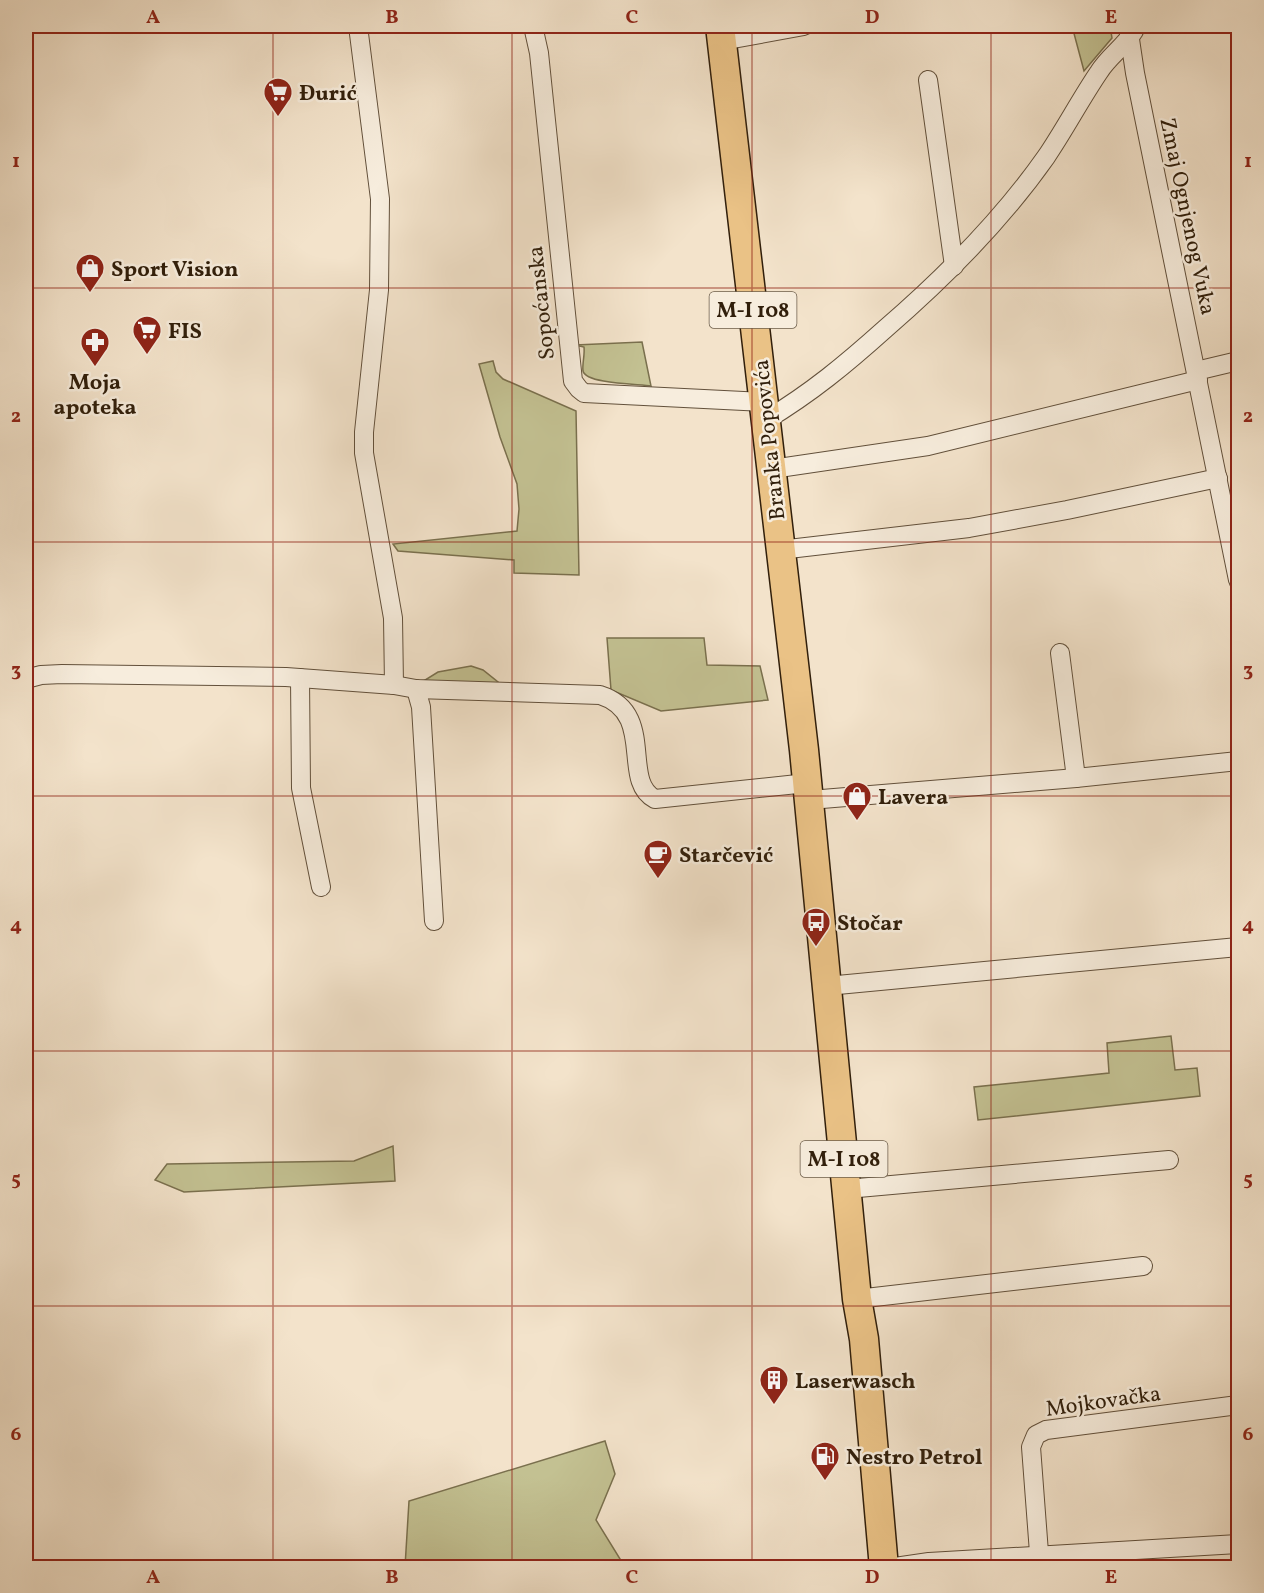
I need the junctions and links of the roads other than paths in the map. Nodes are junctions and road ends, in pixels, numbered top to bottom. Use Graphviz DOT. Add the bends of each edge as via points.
graph roads {
  1 [pos="358,26"];
  2 [pos="533,26"];
  3 [pos="804,26"];
  4 [pos="1132,29"];
  5 [pos="721,33"];
  6 [pos="928,80"];
  7 [pos="954,266"];
  8 [pos="1239,361"];
  9 [pos="1197,376"];
  10 [pos="765,411"];
  11 [pos="772,470"];
  12 [pos="1218,478"];
  13 [pos="780,550"];
  14 [pos="1239,580"];
  15 [pos="1060,653"];
  16 [pos="300,678"];
  17 [pos="26,679"];
  18 [pos="394,685"];
  19 [pos="416,689"];
  20 [pos="1239,761"];
  21 [pos="1076,778"];
  22 [pos="808,792"];
  23 [pos="321,887"];
  24 [pos="434,921"];
  25 [pos="1239,947"];
  26 [pos="827,986"];
  27 [pos="1169,1160"];
  28 [pos="847,1190"];
  29 [pos="1143,1266"];
  30 [pos="857,1299"];
  31 [pos="1239,1405"];
  32 [pos="1239,1544"];
  33 [pos="1040,1562"];
  34 [pos="886,1568"];
  1 -- 18 [label="street" via="381,234 364,453 393,618"];
  2 -- 10 [label="street, Sopoćanska" via="573,381 584,393"];
  3 -- 5 [label="street"];
  4 -- 7 [label="street" via="1106,61 1046,157"];
  4 -- 9 [label="street, Zmaj Ognjenog Vuka" via="1137,85"];
  5 -- 10 [label="main road, Branka Popovića / M-I 108"];
  6 -- 7 [label="street"];
  7 -- 10 [label="street" via="805,396"];
  8 -- 9 [label="street"];
  9 -- 11 [label="street" via="928,446"];
  9 -- 12 [label="street, Zmaj Ognjenog Vuka"];
  10 -- 11 [label="main road, Branka Popovića / M-I 108"];
  11 -- 13 [label="main road, Branka Popovića / M-I 108"];
  12 -- 13 [label="street" via="969,528"];
  12 -- 14 [label="street, Zmaj Ognjenog Vuka"];
  13 -- 22 [label="main road, Branka Popovića / M-I 108"];
  15 -- 21 [label="street"];
  16 -- 17 [label="street" via="62,674"];
  16 -- 18 [label="street"];
  16 -- 23 [label="street" via="302,788"];
  18 -- 19 [label="street"];
  19 -- 22 [label="street" via="609,698 629,719 642,787 655,799"];
  19 -- 24 [label="street" via="421,706"];
  20 -- 21 [label="street"];
  21 -- 22 [label="street"];
  22 -- 26 [label="main road, Branka Popovića / M-I 108"];
  25 -- 26 [label="street"];
  26 -- 28 [label="main road, Branka Popovića / M-I 108"];
  27 -- 28 [label="street"];
  28 -- 30 [label="main road, Branka Popovića / M-I 108"];
  29 -- 30 [label="street"];
  30 -- 34 [label="main road, Branka Popovića / M-I 108"];
  31 -- 33 [label="street, Mojkovačka" via="1046,1430 1036,1435 1031,1447"];
  32 -- 33 [label="street"];
  33 -- 34 [label="street" via="929,1562"];
}
